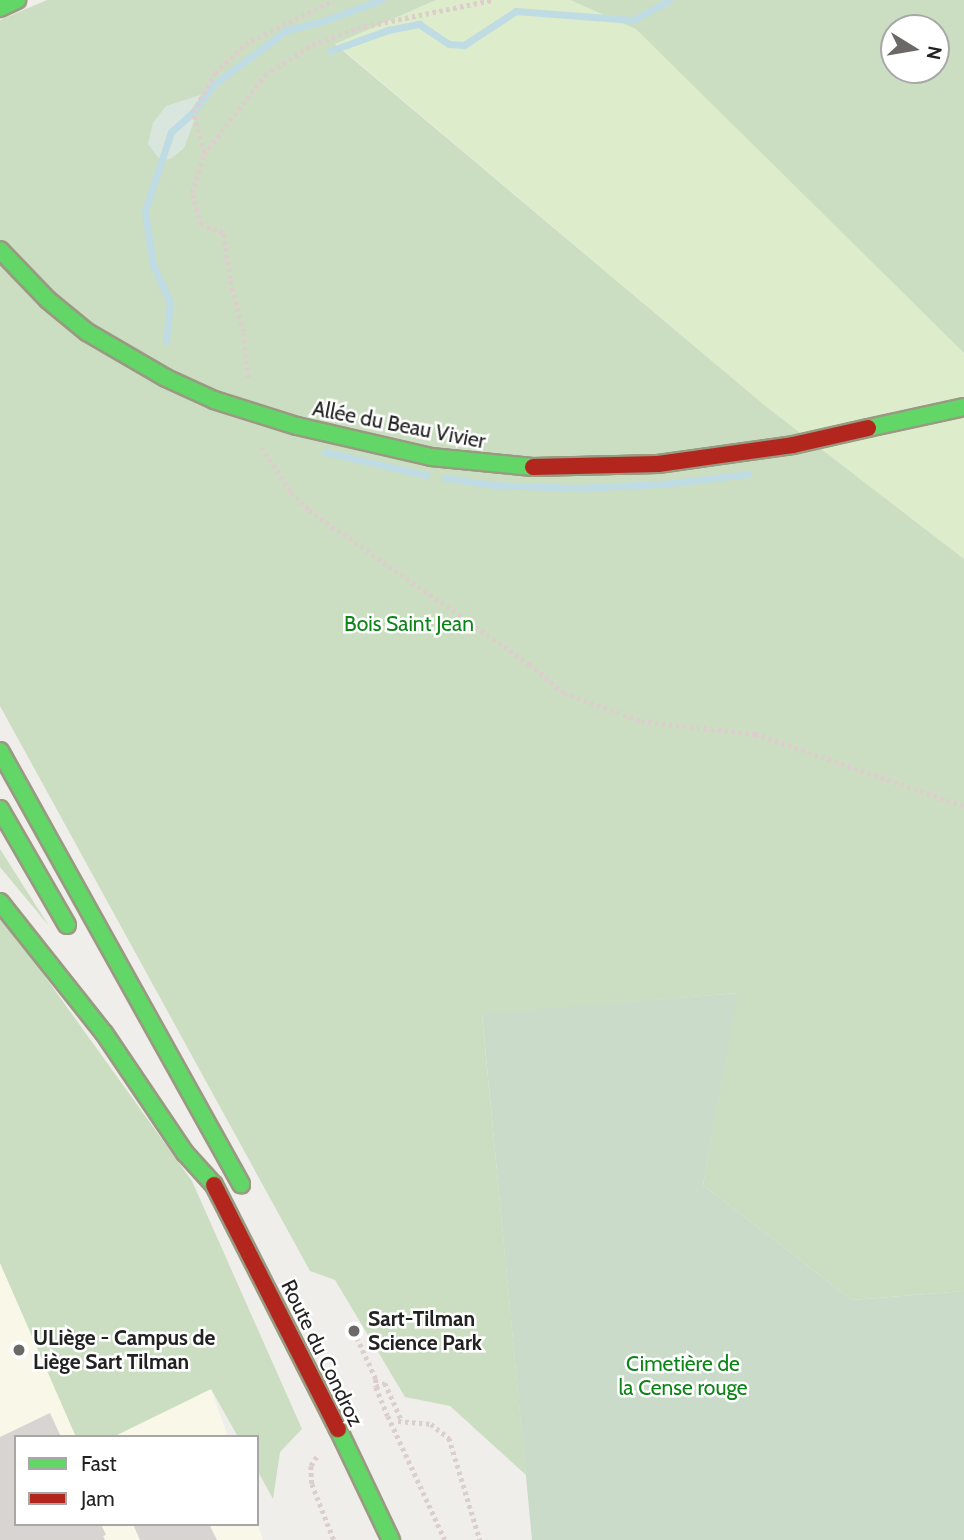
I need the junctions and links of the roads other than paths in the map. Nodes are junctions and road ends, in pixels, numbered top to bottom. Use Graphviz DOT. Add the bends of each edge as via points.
graph roads {
  1 [pos="17,0"];
  2 [pos="0,8"];
  3 [pos="0,250"];
  4 [pos="964,407"];
  5 [pos="0,751"];
  6 [pos="0,809"];
  7 [pos="0,902"];
  8 [pos="77,941"];
  9 [pos="168,1097"];
  10 [pos="214,1185"];
  11 [pos="244,1190"];
  12 [pos="342,1442"];
  13 [pos="376,1540"];
  14 [pos="391,1540"];
  1 -- 2 [label="main road"];
  3 -- 4 [label="main road, Allée du Beau Vivier" via="48,300 110,347 192,390 341,438 431,457 590,468 658,464 752,451"];
  5 -- 11 [label="main road"];
  6 -- 8 [label="main road"];
  7 -- 10 [label="main road" via="104,1033 185,1153"];
  9 -- 10 [label="main road"];
  10 -- 12 [label="main road, Route du Condroz"];
  12 -- 13 [label="main road"];
  12 -- 14 [label="main road, Route du Condroz"];
}
